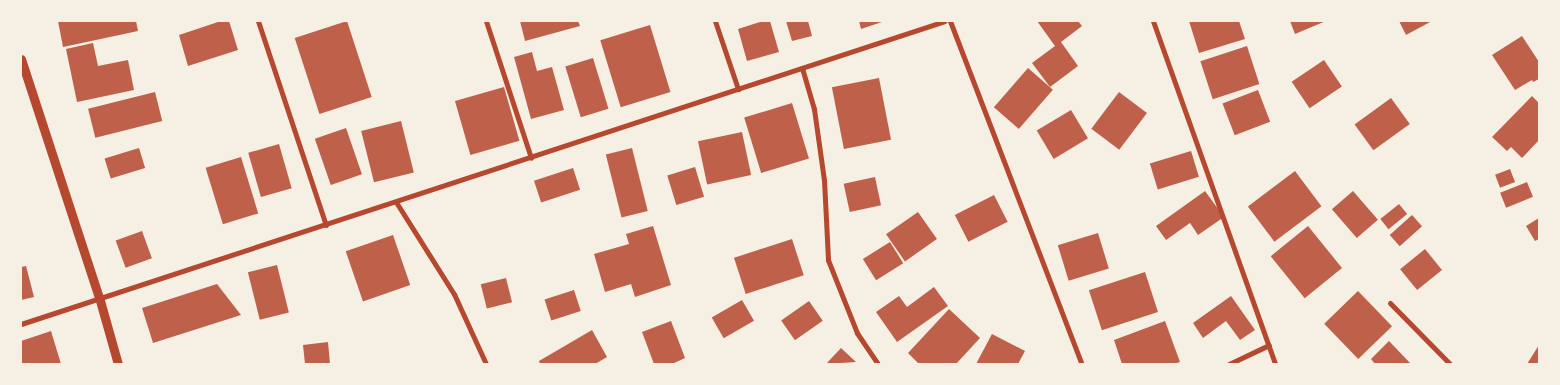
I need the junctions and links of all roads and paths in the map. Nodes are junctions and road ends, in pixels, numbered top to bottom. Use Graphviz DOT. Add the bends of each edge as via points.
graph roads {
  1 [pos="258,21"];
  2 [pos="486,21"];
  3 [pos="715,21"];
  4 [pos="945,21"];
  5 [pos="950,21"];
  6 [pos="1154,21"];
  7 [pos="21,59"];
  8 [pos="802,68"];
  9 [pos="738,90"];
  10 [pos="531,158"];
  11 [pos="396,202"];
  12 [pos="326,225"];
  13 [pos="99,297"];
  14 [pos="1390,303"];
  15 [pos="21,324"];
  16 [pos="1269,345"];
  17 [pos="118,364"];
  18 [pos="486,364"];
  19 [pos="878,364"];
  20 [pos="1082,364"];
  21 [pos="1228,364"];
  22 [pos="1275,364"];
  23 [pos="1450,364"];
  1 -- 12 [label="street"];
  2 -- 10 [label="street"];
  3 -- 9 [label="street"];
  4 -- 8 [label="street"];
  5 -- 20 [label="street"];
  6 -- 16 [label="street"];
  7 -- 13 [label="street"];
  8 -- 9 [label="street"];
  8 -- 19 [label="street" via="814,109 824,180 828,260 857,333"];
  9 -- 10 [label="street"];
  10 -- 11 [label="street"];
  11 -- 12 [label="street"];
  11 -- 18 [label="street" via="454,294"];
  12 -- 13 [label="street"];
  13 -- 15 [label="street"];
  13 -- 17 [label="street"];
  14 -- 23 [label="street"];
  16 -- 21 [label="street"];
  16 -- 22 [label="street"];
}
